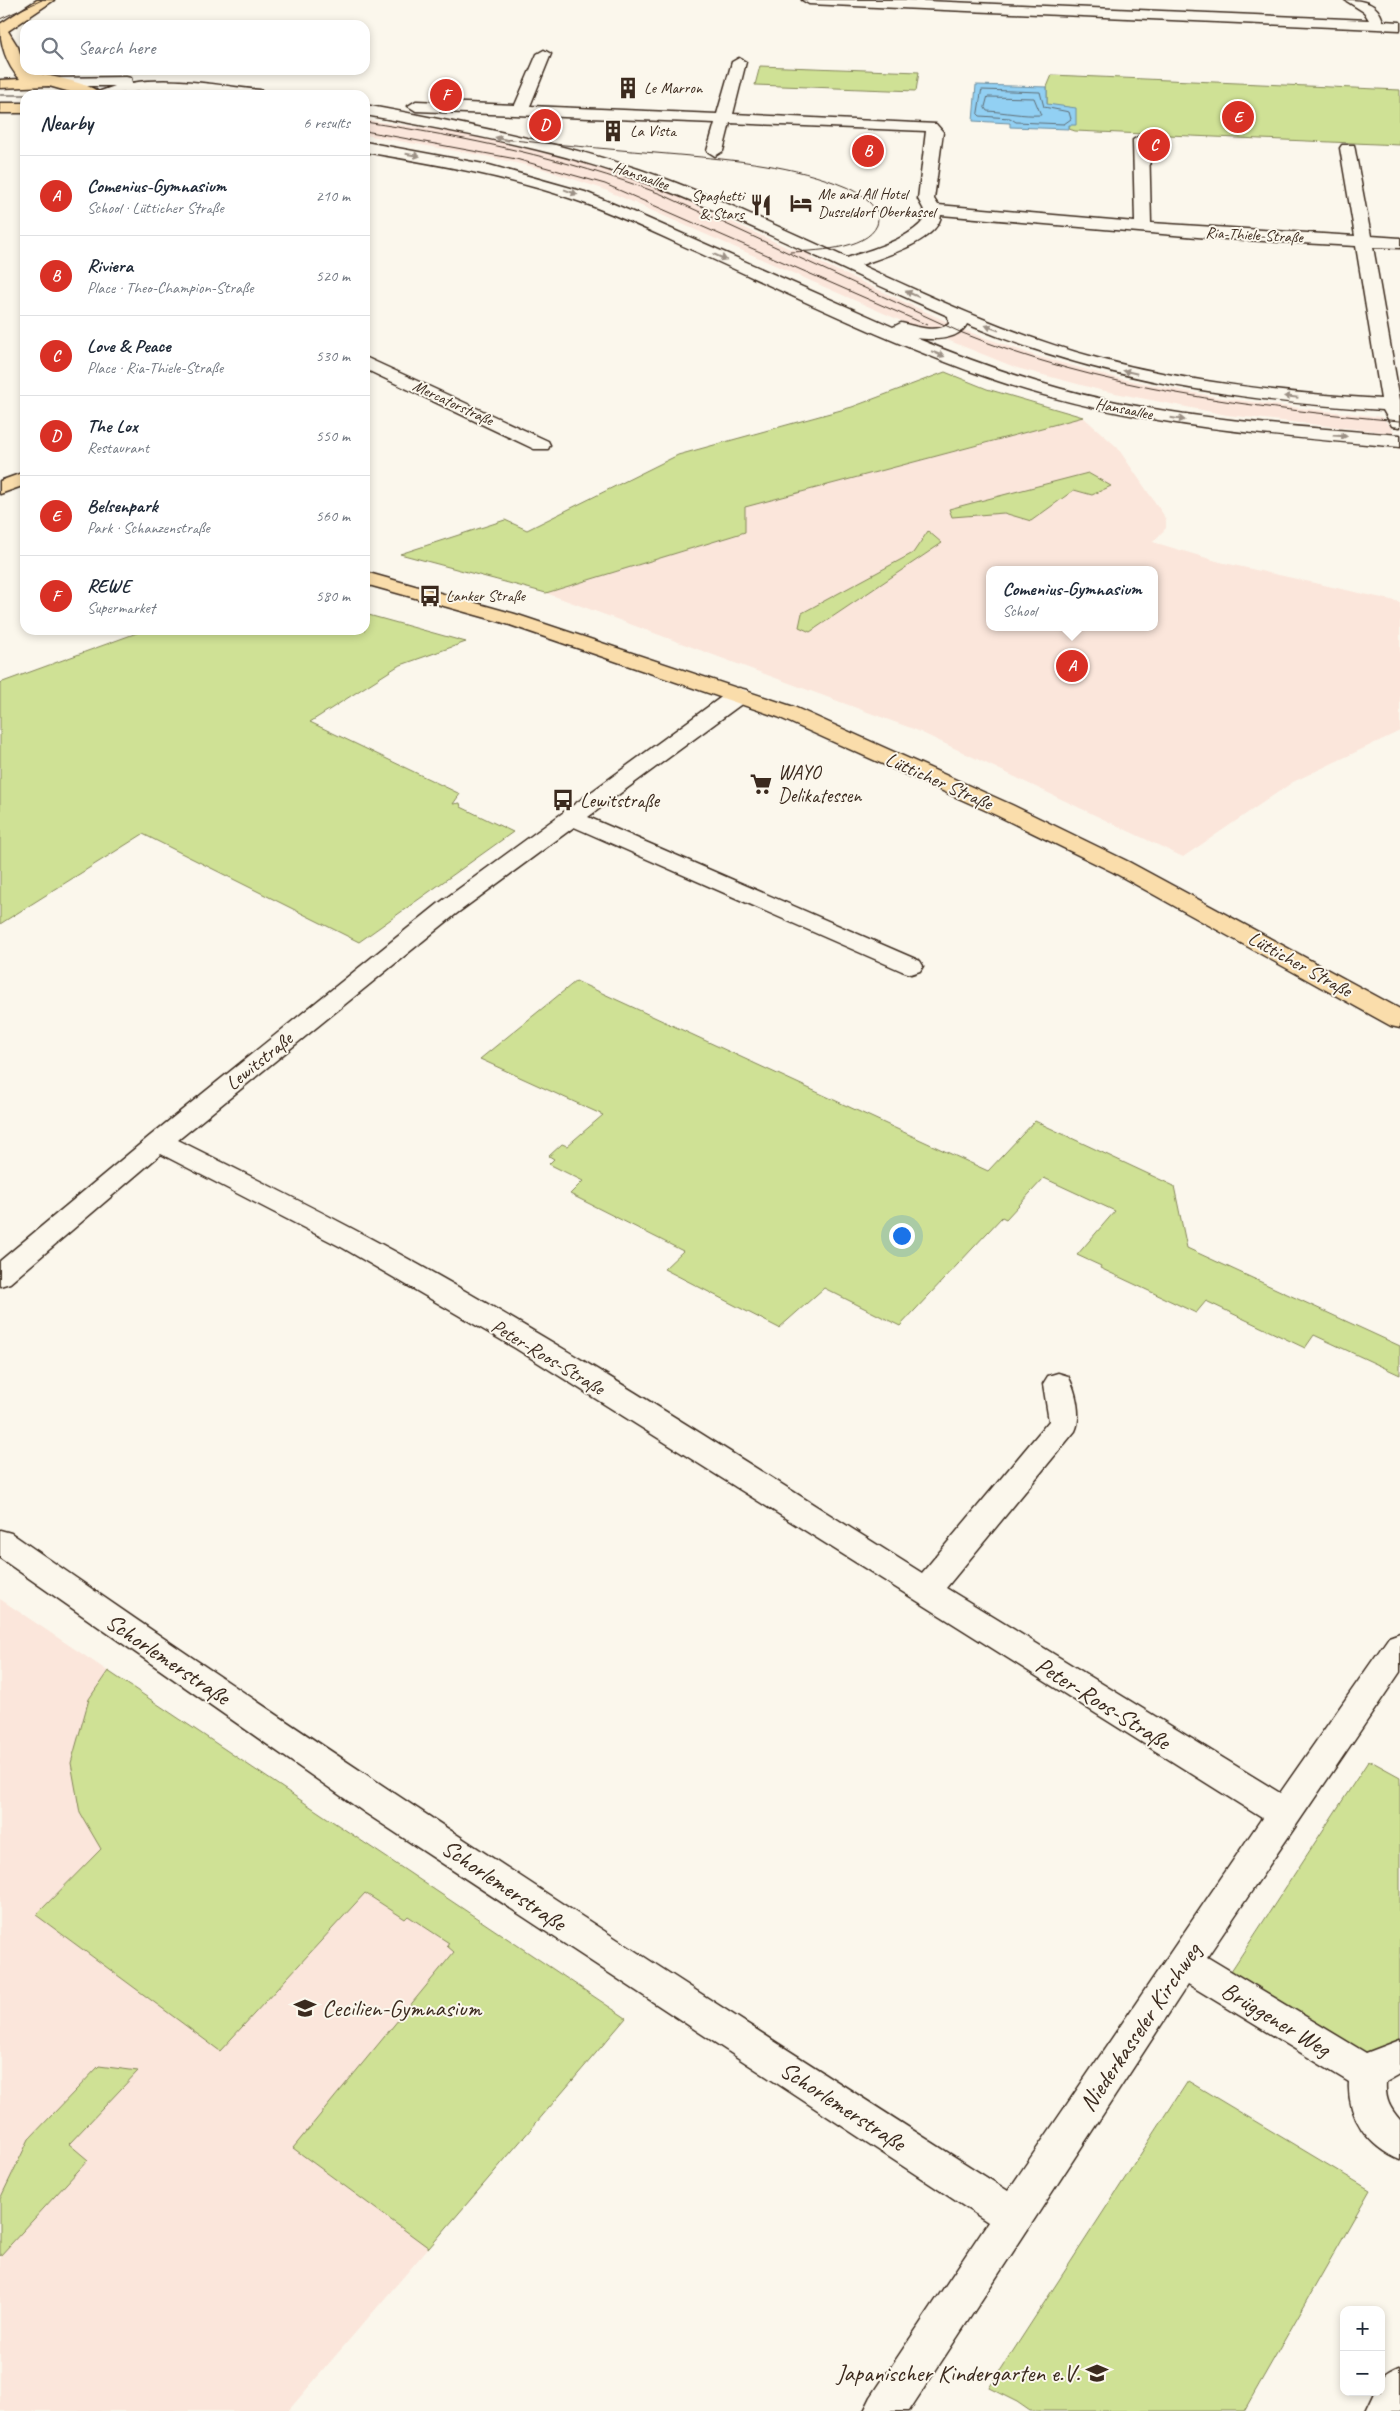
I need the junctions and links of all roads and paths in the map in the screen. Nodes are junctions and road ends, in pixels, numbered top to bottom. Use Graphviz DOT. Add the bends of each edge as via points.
graph roads {
  1 [pos="47,0"];
  2 [pos="809,0"];
  3 [pos="1352,0"];
  4 [pos="1376,24"];
  5 [pos="1400,26"];
  6 [pos="0,30"];
  7 [pos="544,54"];
  8 [pos="739,62"];
  9 [pos="20,69"];
  10 [pos="26,75"];
  11 [pos="55,82"];
  12 [pos="0,84"];
  13 [pos="157,85"];
  14 [pos="79,90"];
  15 [pos="119,90"];
  16 [pos="208,90"];
  17 [pos="0,108"];
  18 [pos="20,108"];
  19 [pos="370,109"];
  20 [pos="521,110"];
  21 [pos="370,111"];
  22 [pos="724,118"];
  23 [pos="1141,140"];
  24 [pos="370,148"];
  25 [pos="1348,148"];
  26 [pos="715,151"];
  27 [pos="932,209"];
  28 [pos="1143,227"];
  29 [pos="1365,242"];
  30 [pos="1400,243"];
  31 [pos="847,264"];
  32 [pos="957,314"];
  33 [pos="861,320"];
  34 [pos="370,364"];
  35 [pos="1396,406"];
  36 [pos="1400,422"];
  37 [pos="1400,441"];
  38 [pos="542,445"];
  39 [pos="20,480"];
  40 [pos="0,488"];
  41 [pos="0,496"];
  42 [pos="20,499"];
  43 [pos="370,579"];
  44 [pos="739,695"];
  45 [pos="572,818"];
  46 [pos="912,966"];
  47 [pos="1400,1020"];
  48 [pos="160,1142"];
  49 [pos="0,1276"];
  50 [pos="1058,1384"];
  51 [pos="0,1542"];
  52 [pos="925,1591"];
  53 [pos="1400,1646"];
  54 [pos="1284,1813"];
  55 [pos="1183,1962"];
  56 [pos="1385,2066"];
  57 [pos="1400,2142"];
  58 [pos="1014,2217"];
  59 [pos="1400,2387"];
  60 [pos="885,2411"];
  61 [pos="1387,2411"];
  1 -- 6 [label="main road"];
  2 -- 4 [label="street"];
  3 -- 4 [label="street" via="1371,10"];
  4 -- 5 [label="street"];
  6 -- 9 [label="main road" via="8,38"];
  7 -- 20 [label="street"];
  8 -- 22 [label="street"];
  10 -- 11 [label="main road"];
  11 -- 12 [label="main road"];
  11 -- 13 [label="street" via="116,81"];
  11 -- 14 [label="main road"];
  13 -- 15 [label="street"];
  13 -- 16 [label="street"];
  17 -- 18 [label="main road"];
  19 -- 20 [label="street" via="388,105"];
  20 -- 22 [label="street"];
  31 -- 21 [label="street, Hansaallee, one-way" via="672,187 606,164 472,131"];
  22 -- 26 [label="street"];
  22 -- 27 [label="street" via="931,127 935,132 926,199"];
  23 -- 28 [label="street"];
  24 -- 33 [label="street, Hansaallee, one-way" via="477,167 561,188"];
  25 -- 29 [label="street"];
  27 -- 28 [label="street, Ria-Thiele-Straße"];
  27 -- 31 [label="street" via="933,218 928,227 916,235"];
  28 -- 29 [label="street, Ria-Thiele-Straße"];
  29 -- 30 [label="street, Ria-Thiele-Straße"];
  29 -- 35 [label="street"];
  32 -- 31 [label="street, Hansaallee, one-way"];
  32 -- 33 [label="street, Hansaallee" via="958,325 954,330 931,334 908,331 883,321"];
  35 -- 32 [label="street, Hansaallee, one-way" via="1266,395 1130,372 1066,354"];
  33 -- 37 [label="street, Hansaallee, one-way" via="985,372 1097,404 1226,426"];
  34 -- 38 [label="street, Mercatorstraße"];
  35 -- 36 [label="street" via="1393,414"];
  39 -- 40 [label="main road"];
  41 -- 42 [label="main road"];
  43 -- 44 [label="main road, Lütticher Straße" via="508,618"];
  44 -- 45 [label="street, Lewitstraße"];
  44 -- 47 [label="main road, Lütticher Straße" via="786,712 1114,862"];
  45 -- 46 [label="street"];
  45 -- 48 [label="street, Lewitstraße" via="432,921"];
  48 -- 49 [label="street, Lewitstraße"];
  48 -- 52 [label="street, Peter-Roos-Straße" via="414,1275"];
  50 -- 52 [label="street" via="1064,1423"];
  51 -- 58 [label="street, Schorlemerstraße" via="114,1623 626,1967"];
  52 -- 54 [label="street, Peter-Roos-Straße"];
  53 -- 54 [label="street, Niederkasseler Kirchweg"];
  54 -- 55 [label="street, Niederkasseler Kirchweg"];
  55 -- 56 [label="street, Brüggener Weg"];
  55 -- 58 [label="street, Niederkasseler Kirchweg"];
  56 -- 57 [label="street, Brüggener Weg" via="1367,2089 1367,2104 1384,2131"];
  58 -- 60 [label="street, Niederkasseler Kirchweg"];
  59 -- 61 [label="street"];
}
